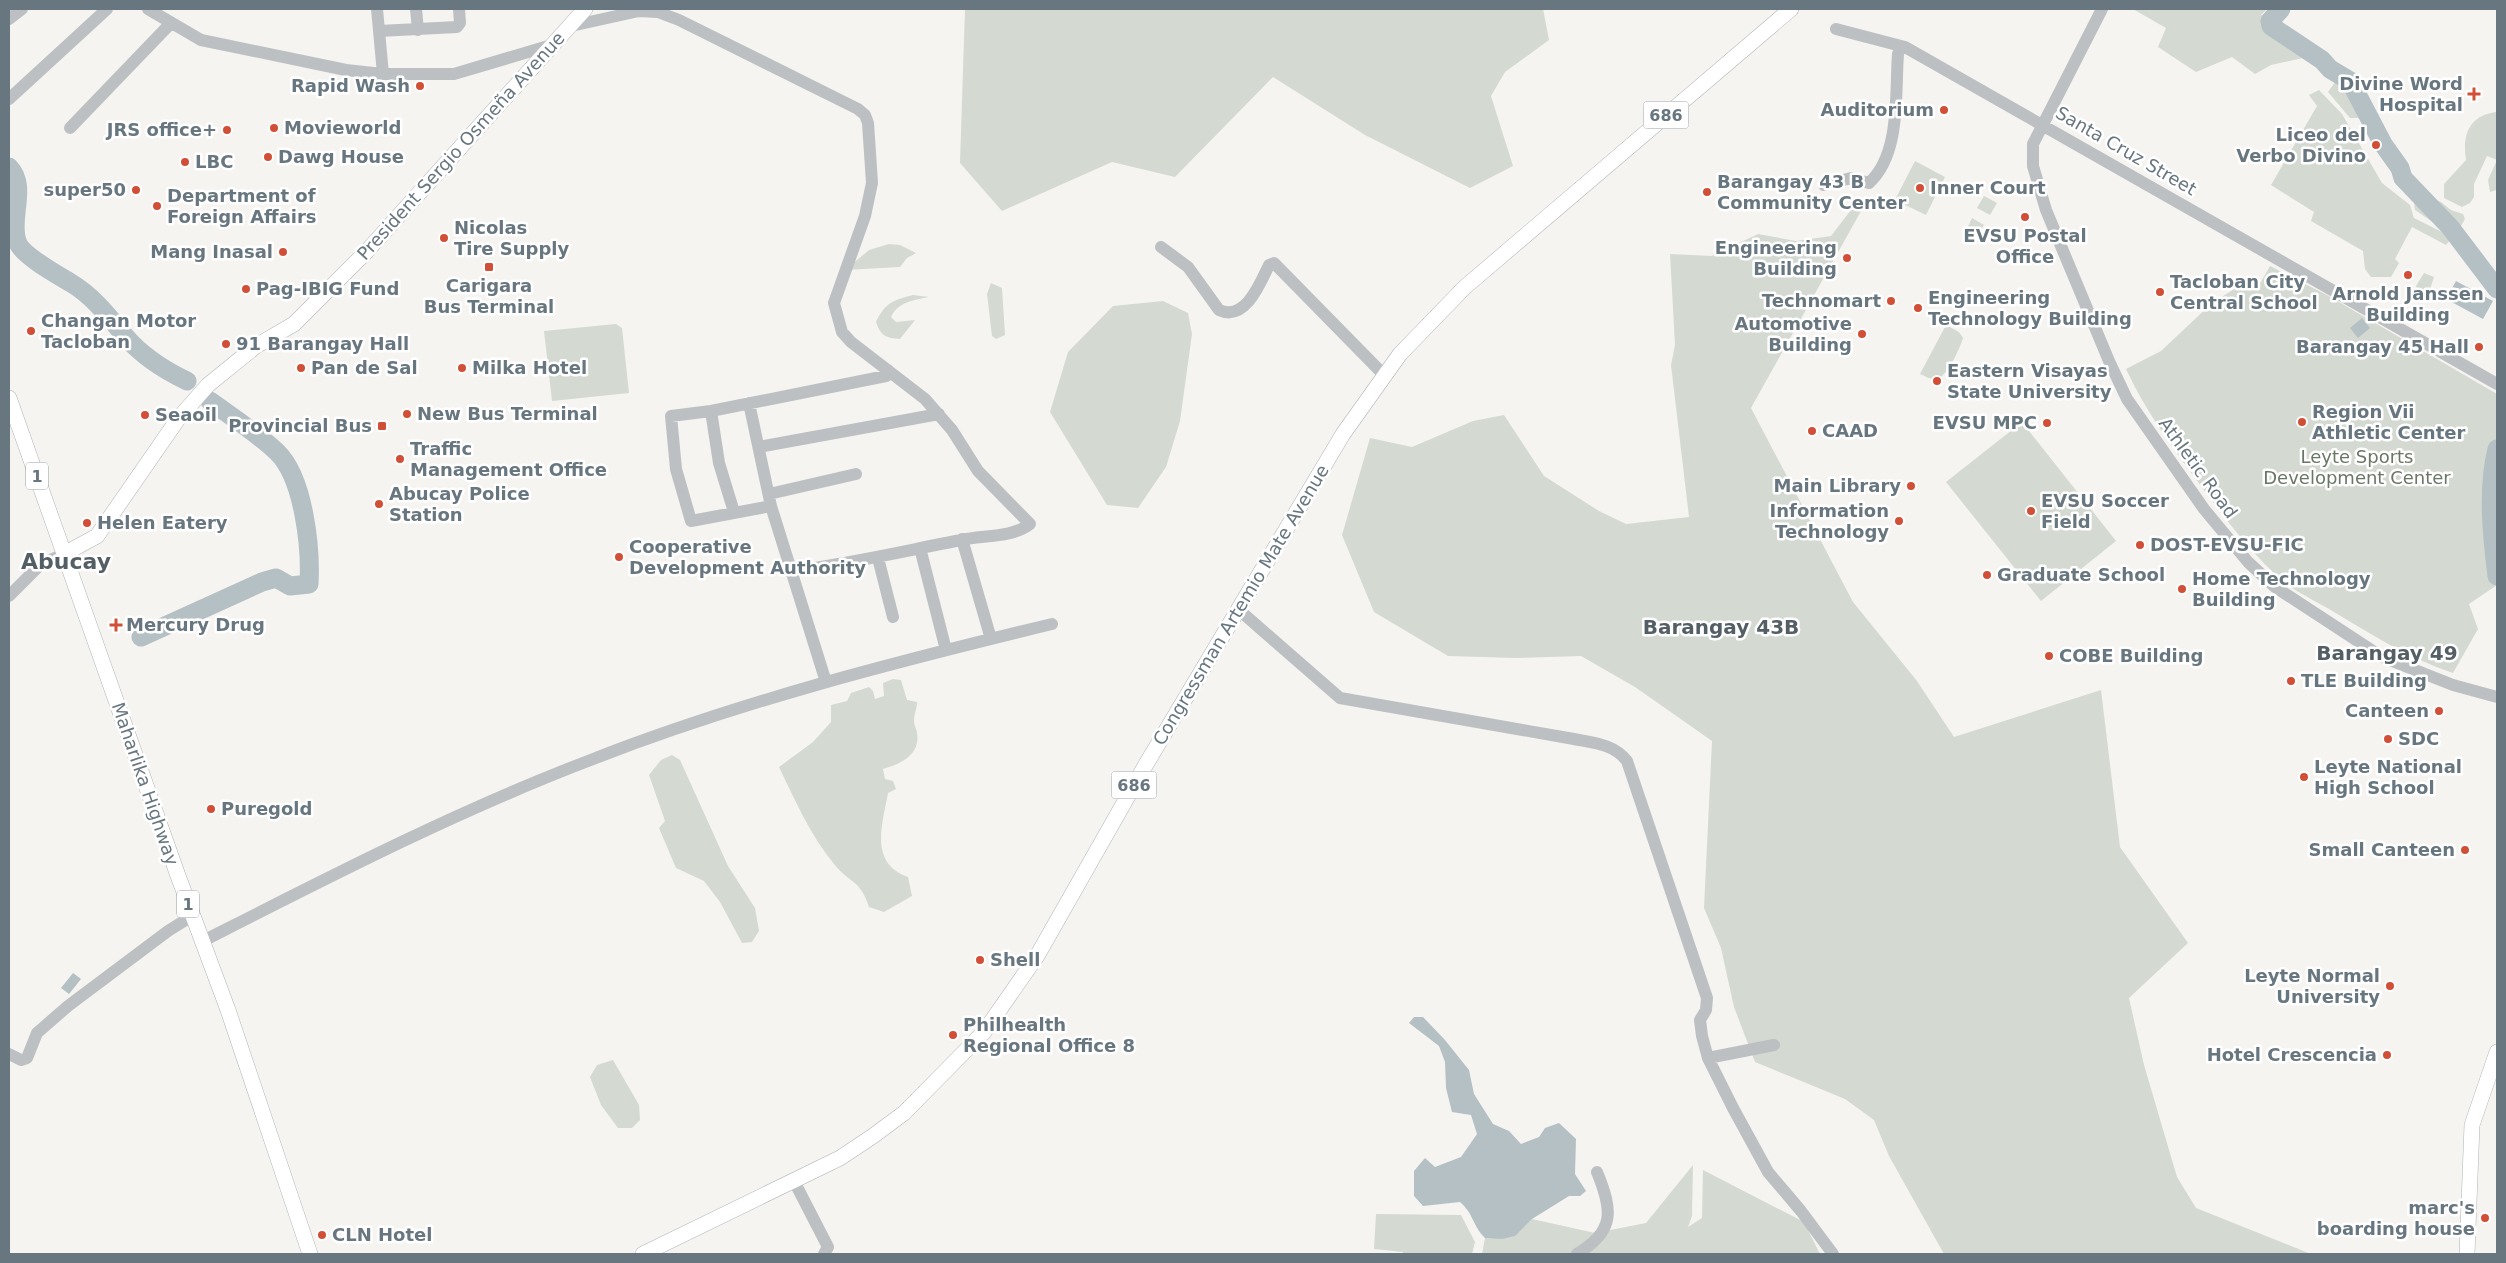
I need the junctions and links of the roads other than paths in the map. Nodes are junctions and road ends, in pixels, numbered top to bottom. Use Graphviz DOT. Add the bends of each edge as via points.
graph roads {
  1 [pos="22,9"];
  2 [pos="107,9"];
  3 [pos="148,9"];
  4 [pos="377,9"];
  5 [pos="416,9"];
  6 [pos="459,9"];
  7 [pos="585,9"];
  8 [pos="1791,9"];
  9 [pos="2102,9"];
  10 [pos="9,19"];
  11 [pos="171,24"];
  12 [pos="571,26"];
  13 [pos="1836,29"];
  14 [pos="418,30"];
  15 [pos="379,31"];
  16 [pos="555,44"];
  17 [pos="1905,47"];
  18 [pos="383,74"];
  19 [pos="9,99"];
  20 [pos="2044,125"];
  21 [pos="70,128"];
  22 [pos="1824,185"];
  23 [pos="1161,246"];
  24 [pos="888,370"];
  25 [pos="1384,375"];
  26 [pos="2497,384"];
  27 [pos="9,398"];
  28 [pos="749,404"];
  29 [pos="711,411"];
  30 [pos="939,414"];
  31 [pos="760,447"];
  32 [pos="856,474"];
  33 [pos="770,500"];
  34 [pos="734,512"];
  35 [pos="962,539"];
  36 [pos="920,548"];
  37 [pos="64,554"];
  38 [pos="878,558"];
  39 [pos="792,571"];
  40 [pos="9,596"];
  41 [pos="1238,609"];
  42 [pos="893,617"];
  43 [pos="1052,624"];
  44 [pos="991,639"];
  45 [pos="946,650"];
  46 [pos="826,682"];
  47 [pos="2497,697"];
  48 [pos="192,916"];
  49 [pos="203,941"];
  50 [pos="1774,1045"];
  51 [pos="2497,1052"];
  52 [pos="9,1054"];
  53 [pos="1708,1058"];
  54 [pos="1597,1172"];
  55 [pos="794,1181"];
  56 [pos="310,1254"];
  57 [pos="643,1254"];
  58 [pos="824,1254"];
  59 [pos="1577,1254"];
  60 [pos="1833,1254"];
  61 [pos="2467,1254"];
  1 -- 10 [label="street"];
  2 -- 19 [label="street"];
  3 -- 11 [label="street"];
  4 -- 15 [label="street"];
  5 -- 14 [label="street"];
  6 -- 14 [label="street" via="459,26"];
  7 -- 12 [label="main road, President Sergio Osmeña Avenue"];
  8 -- 25 [label="main road, Congressman Artemio Mate Avenue / 686" via="1465,287"];
  9 -- 20 [label="street, Athletic Road"];
  11 -- 18 [label="street" via="201,40 346,70"];
  11 -- 21 [label="street"];
  12 -- 16 [label="main road, President Sergio Osmeña Avenue"];
  12 -- 24 [label="street" via="639,11 658,12 865,115 872,183 865,216 838,292 835,310 842,332"];
  13 -- 17 [label="street, Santa Cruz Street"];
  14 -- 15 [label="street"];
  15 -- 18 [label="street"];
  16 -- 18 [label="street" via="454,74"];
  16 -- 37 [label="main road, President Sergio Osmeña Avenue" via="368,251 294,324 256,346 208,385 178,419 97,536"];
  17 -- 20 [label="street, Santa Cruz Street"];
  17 -- 22 [label="street" via="1900,48 1898,54 1892,137 1886,156 1869,183 1851,178"];
  20 -- 26 [label="street, Santa Cruz Street"];
  20 -- 47 [label="street, Athletic Road" via="2033,144 2035,175 2108,360 2127,399 2215,523 2264,579 2358,643 2421,674"];
  23 -- 25 [label="street" via="1188,267 1224,313 1231,313 1248,303 1269,265 1274,263"];
  24 -- 28 [label="street" via="886,376"];
  24 -- 30 [label="street"];
  25 -- 41 [label="main road, Congressman Artemio Mate Avenue / 686" via="1334,448"];
  27 -- 37 [label="main road, Maharlika Highway / 1"];
  28 -- 29 [label="street"];
  28 -- 31 [label="street"];
  29 -- 34 [label="street" via="719,463"];
  29 -- 34 [label="street" via="671,416 676,469 691,521"];
  30 -- 31 [label="street"];
  30 -- 35 [label="street" via="978,471 1030,524 1020,531"];
  31 -- 33 [label="street"];
  32 -- 33 [label="street"];
  33 -- 34 [label="street"];
  33 -- 39 [label="street"];
  35 -- 36 [label="street"];
  35 -- 44 [label="street"];
  36 -- 38 [label="street"];
  36 -- 45 [label="street"];
  37 -- 40 [label="street" via="41,564"];
  37 -- 48 [label="main road, Maharlika Highway / 1"];
  38 -- 39 [label="street"];
  38 -- 42 [label="street"];
  39 -- 46 [label="street"];
  41 -- 53 [label="street" via="1340,698 1574,739 1609,746 1620,752 1627,760 1706,993 1706,1010 1700,1020"];
  41 -- 55 [label="main road, Congressman Artemio Mate Avenue / 686" via="1037,956 996,1017 899,1118 840,1158"];
  43 -- 44 [label="street"];
  44 -- 45 [label="street"];
  45 -- 46 [label="street"];
  46 -- 49 [label="street" via="675,729 547,777 360,861"];
  48 -- 49 [label="main road, Maharlika Highway / 1"];
  48 -- 52 [label="street" via="68,1006 37,1033 27,1058 21,1060"];
  49 -- 56 [label="main road, Maharlika Highway / 1"];
  50 -- 53 [label="street"];
  51 -- 61 [label="main road" via="2472,1125"];
  53 -- 60 [label="street" via="1768,1172"];
  54 -- 59 [label="street" via="1608,1197 1608,1220 1596,1242"];
  55 -- 57 [label="main road, Congressman Artemio Mate Avenue / 686"];
  55 -- 58 [label="street" via="826,1242 828,1251"];
}
